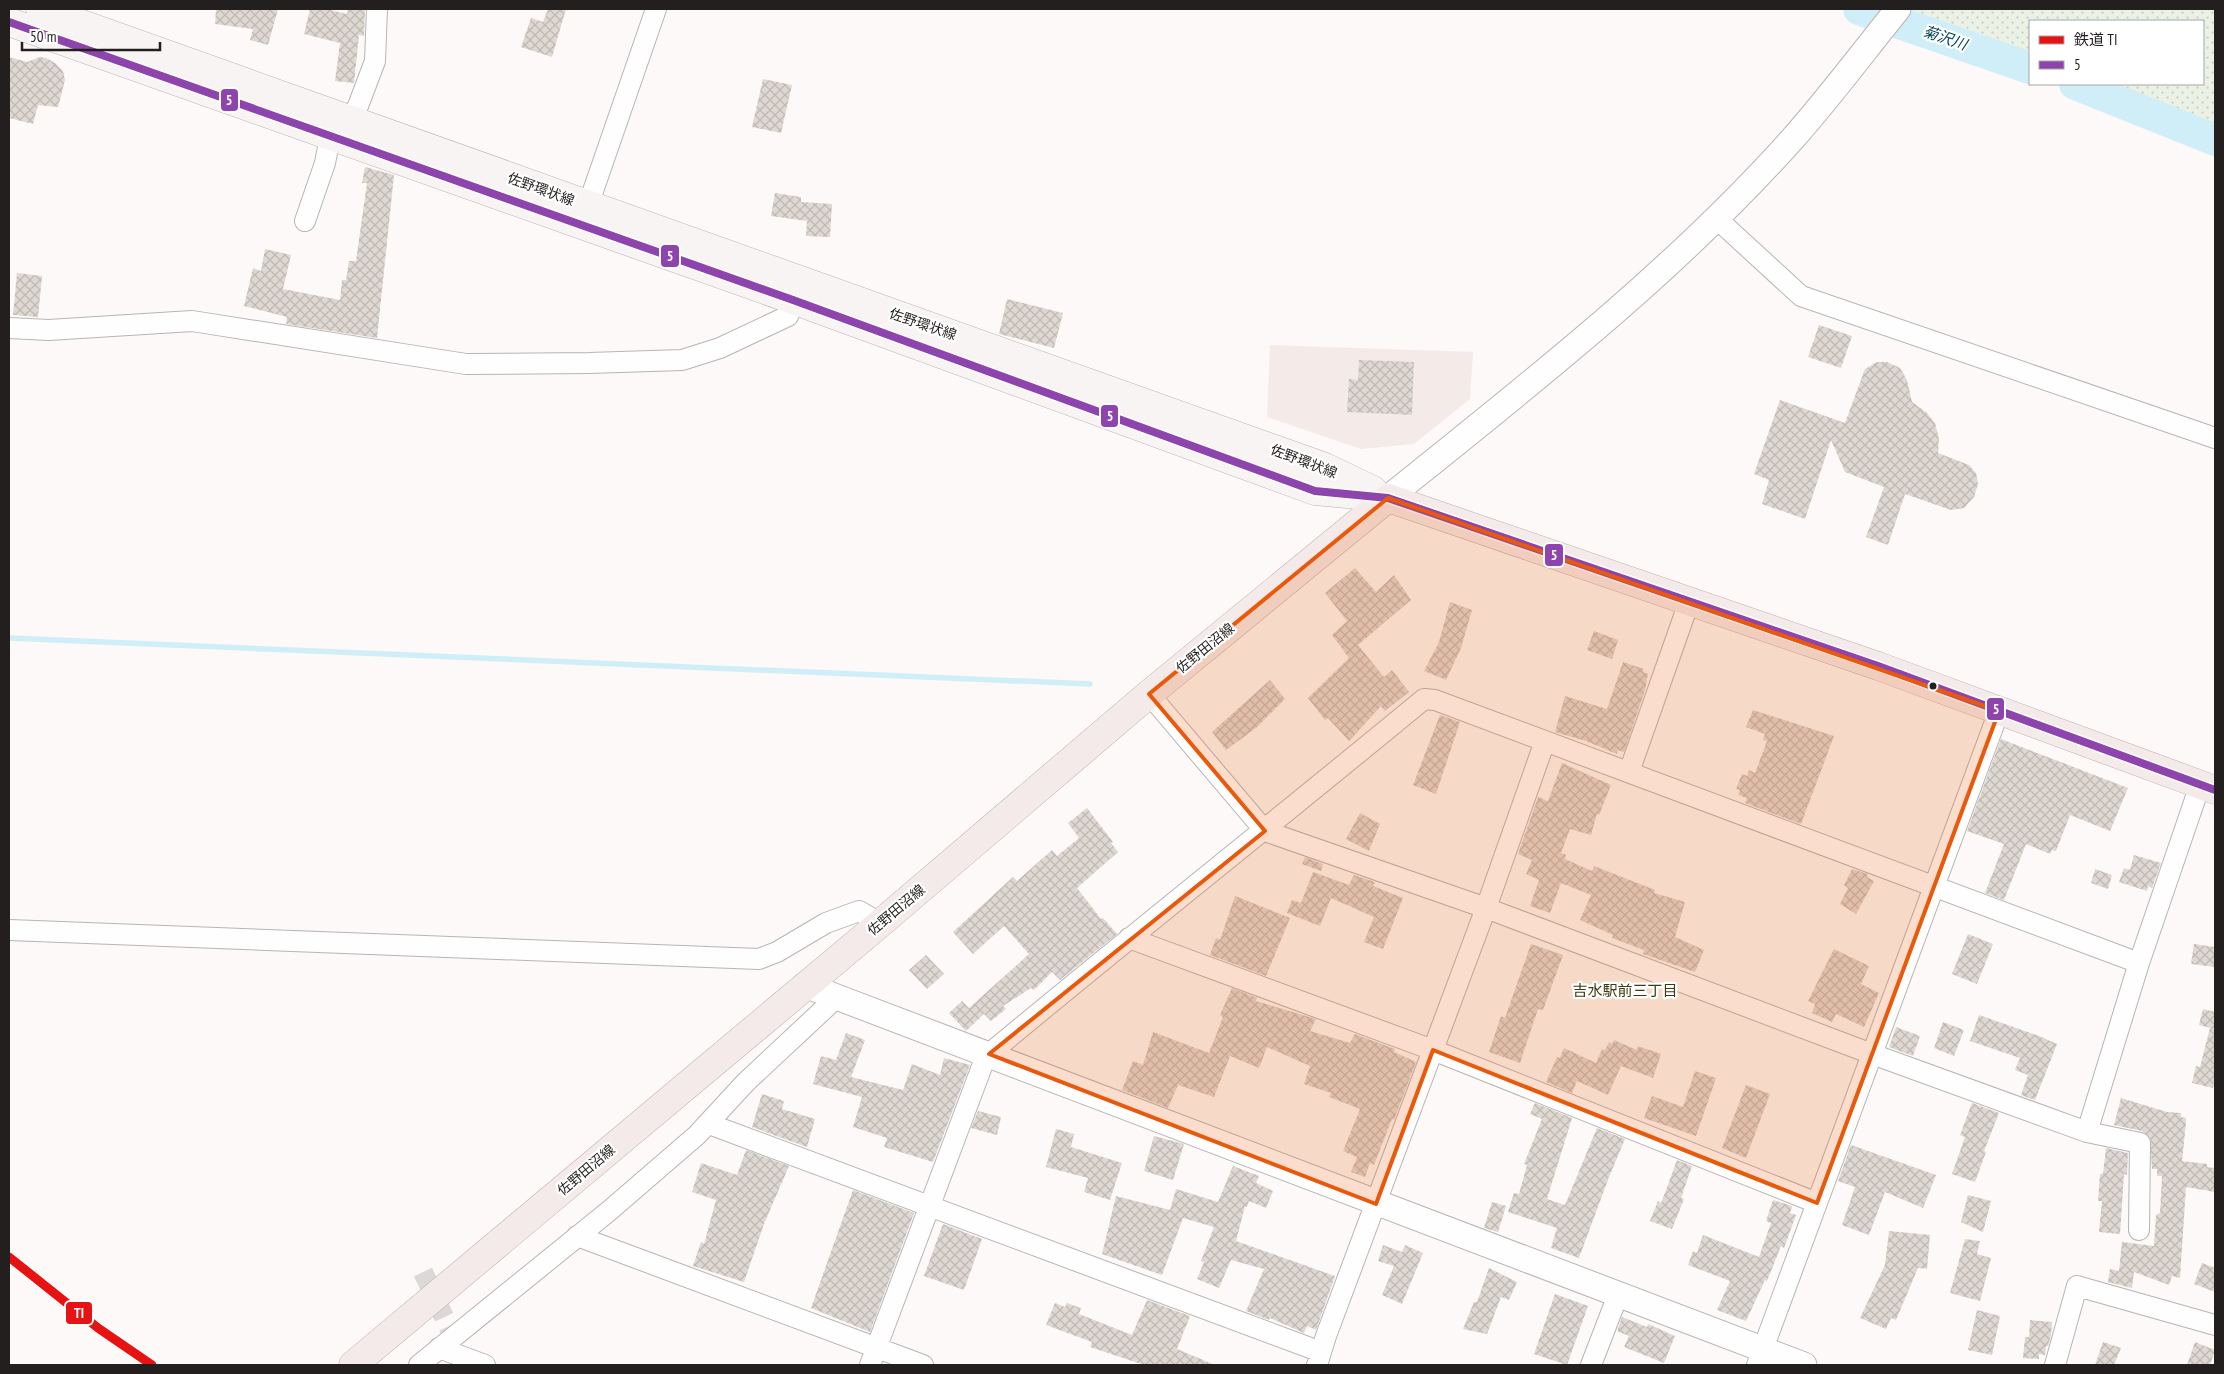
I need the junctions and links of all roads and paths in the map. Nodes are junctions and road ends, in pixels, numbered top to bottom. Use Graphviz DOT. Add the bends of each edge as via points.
graph roads {
  1 [pos="40,9"];
  2 [pos="377,9"];
  3 [pos="656,9"];
  4 [pos="1898,9"];
  5 [pos="9,22"];
  6 [pos="340,128"];
  7 [pos="585,215"];
  8 [pos="1716,218"];
  9 [pos="305,221"];
  10 [pos="796,290"];
  11 [pos="9,328"];
  12 [pos="2215,438"];
  13 [pos="1388,498"];
  14 [pos="1689,602"];
  15 [pos="1149,694"];
  16 [pos="2000,711"];
  17 [pos="1545,740"];
  18 [pos="1629,772"];
  19 [pos="2208,788"];
  20 [pos="1265,831"];
  21 [pos="1934,887"];
  22 [pos="1486,908"];
  23 [pos="880,923"];
  24 [pos="9,930"];
  25 [pos="1129,938"];
  26 [pos="2139,963"];
  27 [pos="805,985"];
  28 [pos="837,997"];
  29 [pos="1433,1050"];
  30 [pos="988,1054"];
  31 [pos="1872,1054"];
  32 [pos="709,1124"];
  33 [pos="2087,1132"];
  34 [pos="1817,1203"];
  35 [pos="1376,1204"];
  36 [pos="930,1206"];
  37 [pos="2139,1230"];
  38 [pos="577,1236"];
  39 [pos="1618,1295"];
  40 [pos="2215,1325"];
  41 [pos="448,1338"];
  42 [pos="873,1356"];
  43 [pos="1760,1358"];
  44 [pos="1319,1359"];
  45 [pos="353,1365"];
  46 [pos="419,1365"];
  47 [pos="485,1365"];
  48 [pos="923,1365"];
  49 [pos="1592,1365"];
  50 [pos="1804,1365"];
  51 [pos="2055,1365"];
  1 -- 6 [label="main road, 佐野環状線"];
  2 -- 6 [label="street" via="375,61 358,106"];
  3 -- 7 [label="street"];
  4 -- 8 [label="street" via="1796,135"];
  5 -- 6 [label="main road, 佐野環状線"];
  6 -- 7 [label="main road, 佐野環状線"];
  6 -- 9 [label="street"];
  7 -- 10 [label="main road, 佐野環状線"];
  8 -- 12 [label="street" via="1801,296"];
  8 -- 13 [label="street" via="1568,353"];
  10 -- 11 [label="street" via="788,316 720,348 682,360 466,364 192,321 49,330"];
  10 -- 13 [label="main road, 佐野環状線" via="1315,491"];
  13 -- 14 [label="main road"];
  13 -- 15 [label="main road, 佐野田沼線"];
  14 -- 16 [label="main road"];
  14 -- 18 [label="street"];
  15 -- 20 [label="street"];
  15 -- 23 [label="main road, 佐野田沼線"];
  16 -- 19 [label="main road"];
  16 -- 21 [label="street"];
  17 -- 18 [label="street"];
  17 -- 20 [label="street" via="1436,700 1424,699"];
  17 -- 22 [label="street"];
  18 -- 21 [label="street"];
  19 -- 26 [label="street"];
  20 -- 22 [label="street"];
  20 -- 25 [label="street"];
  21 -- 26 [label="street"];
  21 -- 31 [label="street"];
  22 -- 29 [label="street"];
  22 -- 31 [label="street"];
  23 -- 24 [label="street" via="859,911 826,923 759,959"];
  23 -- 27 [label="main road, 佐野田沼線"];
  25 -- 29 [label="street"];
  25 -- 30 [label="street"];
  26 -- 33 [label="street"];
  27 -- 28 [label="street"];
  27 -- 45 [label="main road, 佐野田沼線"];
  28 -- 30 [label="street"];
  28 -- 32 [label="street" via="746,1082"];
  29 -- 34 [label="street"];
  29 -- 35 [label="street"];
  30 -- 35 [label="street"];
  30 -- 36 [label="street"];
  31 -- 33 [label="street"];
  31 -- 34 [label="street"];
  32 -- 36 [label="street"];
  32 -- 38 [label="street"];
  33 -- 37 [label="street" via="2140,1143"];
  34 -- 43 [label="street"];
  35 -- 39 [label="street"];
  35 -- 44 [label="street"];
  36 -- 42 [label="street"];
  36 -- 44 [label="street"];
  38 -- 41 [label="street"];
  38 -- 42 [label="street"];
  39 -- 43 [label="street"];
  39 -- 49 [label="street"];
  40 -- 51 [label="street" via="2077,1286"];
  41 -- 46 [label="street"];
  41 -- 47 [label="street"];
  42 -- 48 [label="street"];
  43 -- 50 [label="street"];
}
